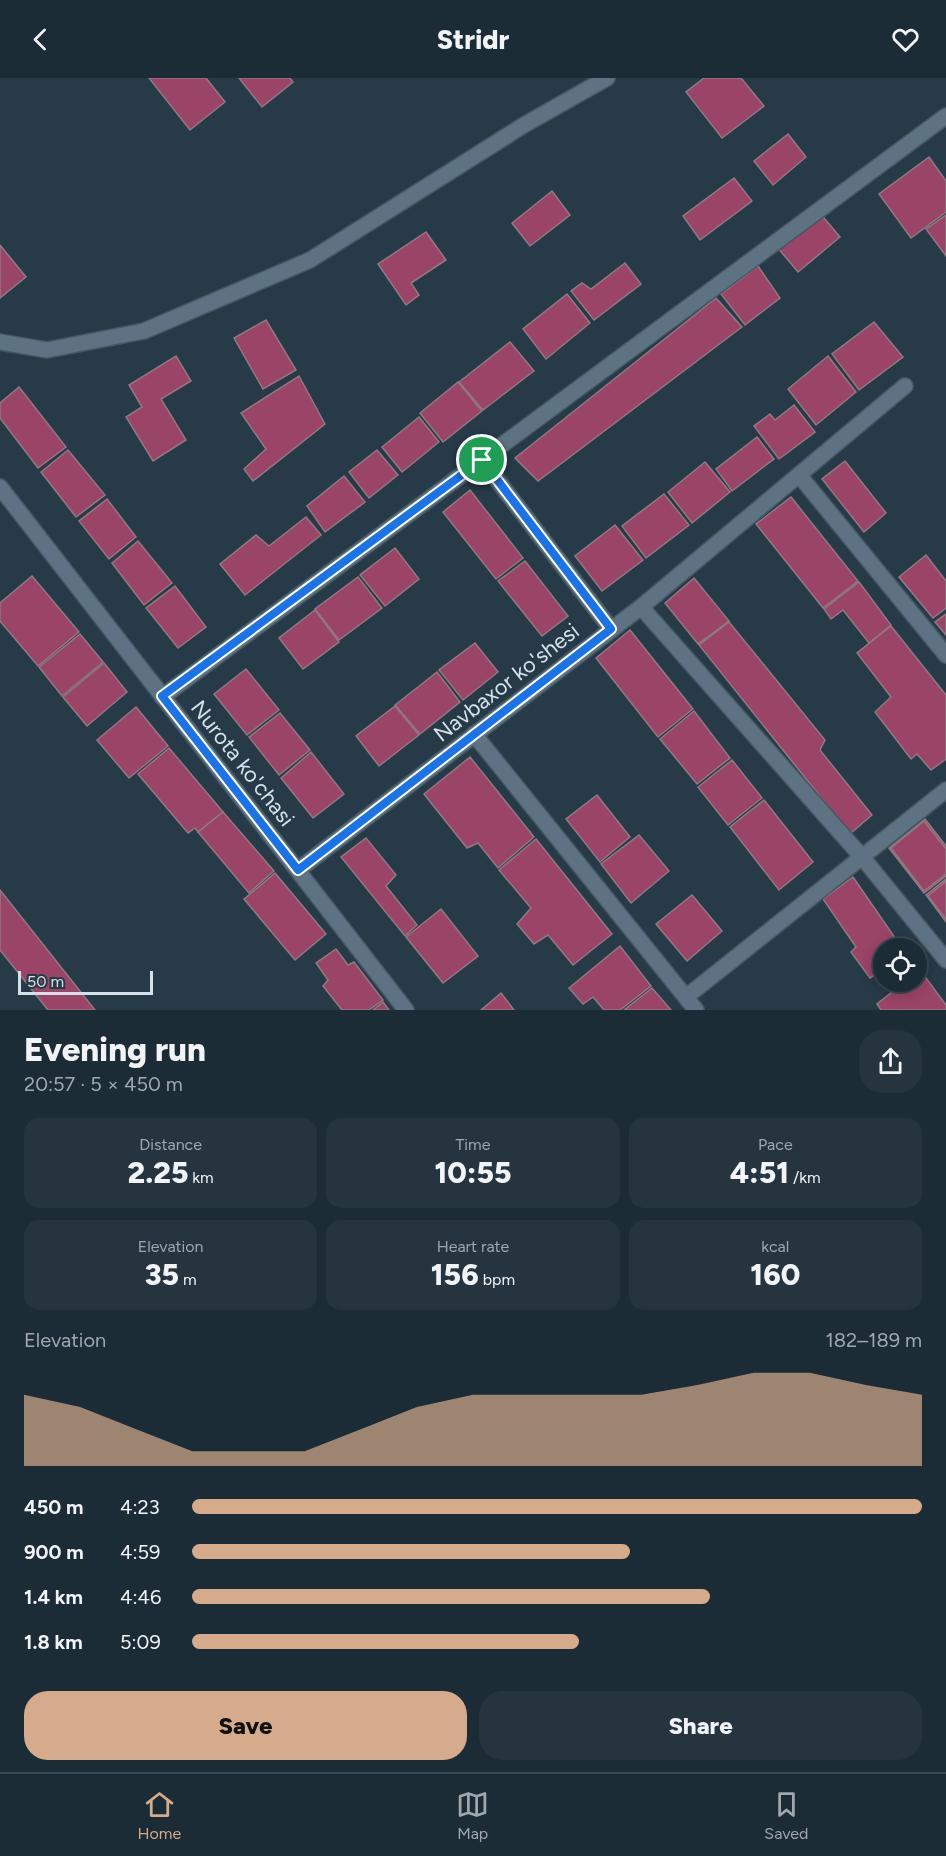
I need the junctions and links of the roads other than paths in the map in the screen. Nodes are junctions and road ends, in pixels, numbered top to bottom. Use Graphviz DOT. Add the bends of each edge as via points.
graph roads {
  1 [pos="607,78"];
  2 [pos="946,117"];
  3 [pos="0,342"];
  4 [pos="905,386"];
  5 [pos="482,460"];
  6 [pos="799,475"];
  7 [pos="0,487"];
  8 [pos="641,607"];
  9 [pos="611,629"];
  10 [pos="946,655"];
  11 [pos="162,696"];
  12 [pos="474,734"];
  13 [pos="946,790"];
  14 [pos="862,857"];
  15 [pos="298,870"];
  16 [pos="946,960"];
  17 [pos="686,997"];
  18 [pos="406,1010"];
  19 [pos="696,1010"];
  1 -- 3 [label="street" via="310,260 144,331 46,350"];
  2 -- 5 [label="street"];
  4 -- 6 [label="street, Navbaxor ko'shesi"];
  5 -- 9 [label="street"];
  5 -- 11 [label="street"];
  6 -- 8 [label="street, Navbaxor ko'shesi"];
  6 -- 10 [label="street"];
  7 -- 11 [label="street, Nurota ko'chasi"];
  8 -- 9 [label="street, Navbaxor ko'shesi"];
  8 -- 14 [label="street"];
  9 -- 12 [label="street, Navbaxor ko'shesi"];
  11 -- 15 [label="street, Nurota ko'chasi"];
  12 -- 15 [label="street, Navbaxor ko'shesi"];
  12 -- 17 [label="street"];
  13 -- 14 [label="street"];
  14 -- 16 [label="street"];
  14 -- 17 [label="street"];
  15 -- 18 [label="street, Nurota ko'chasi"];
  17 -- 19 [label="street"];
}
